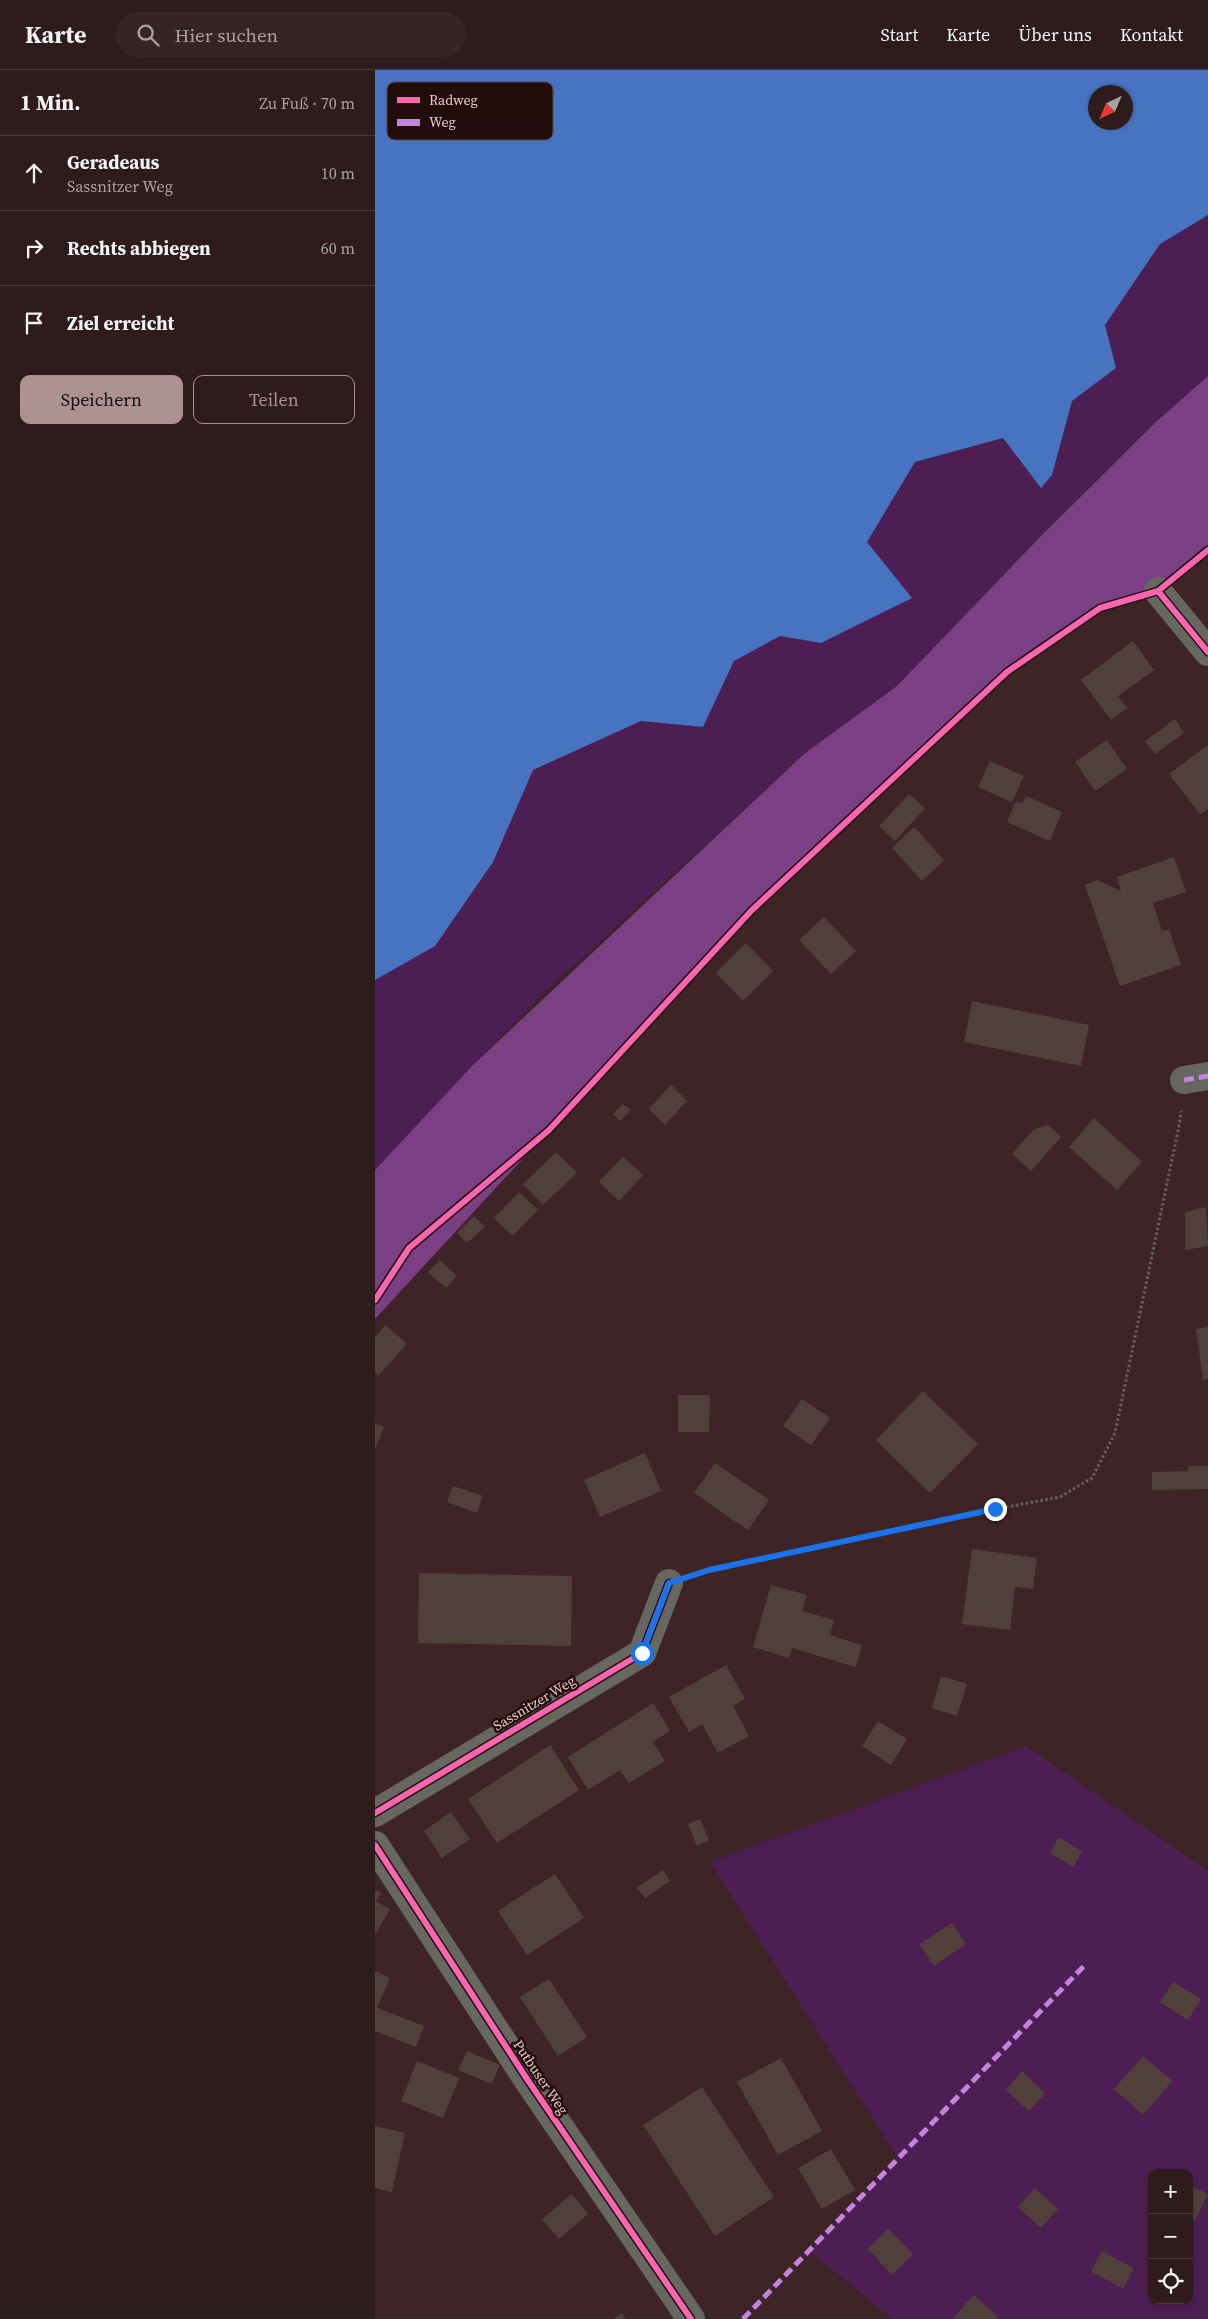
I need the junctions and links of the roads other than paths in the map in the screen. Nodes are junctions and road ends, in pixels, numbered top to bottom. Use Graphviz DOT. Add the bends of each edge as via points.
graph roads {
  1 [pos="1158,591"];
  2 [pos="1208,652"];
  3 [pos="669,1583"];
  4 [pos="375,1813"];
  5 [pos="375,1845"];
  6 [pos="691,2319"];
  1 -- 2 [label="street"];
  3 -- 4 [label="street, Sassnitzer Weg" via="642,1653"];
  5 -- 6 [label="street, Putbuser Weg" via="527,2079"];
}
